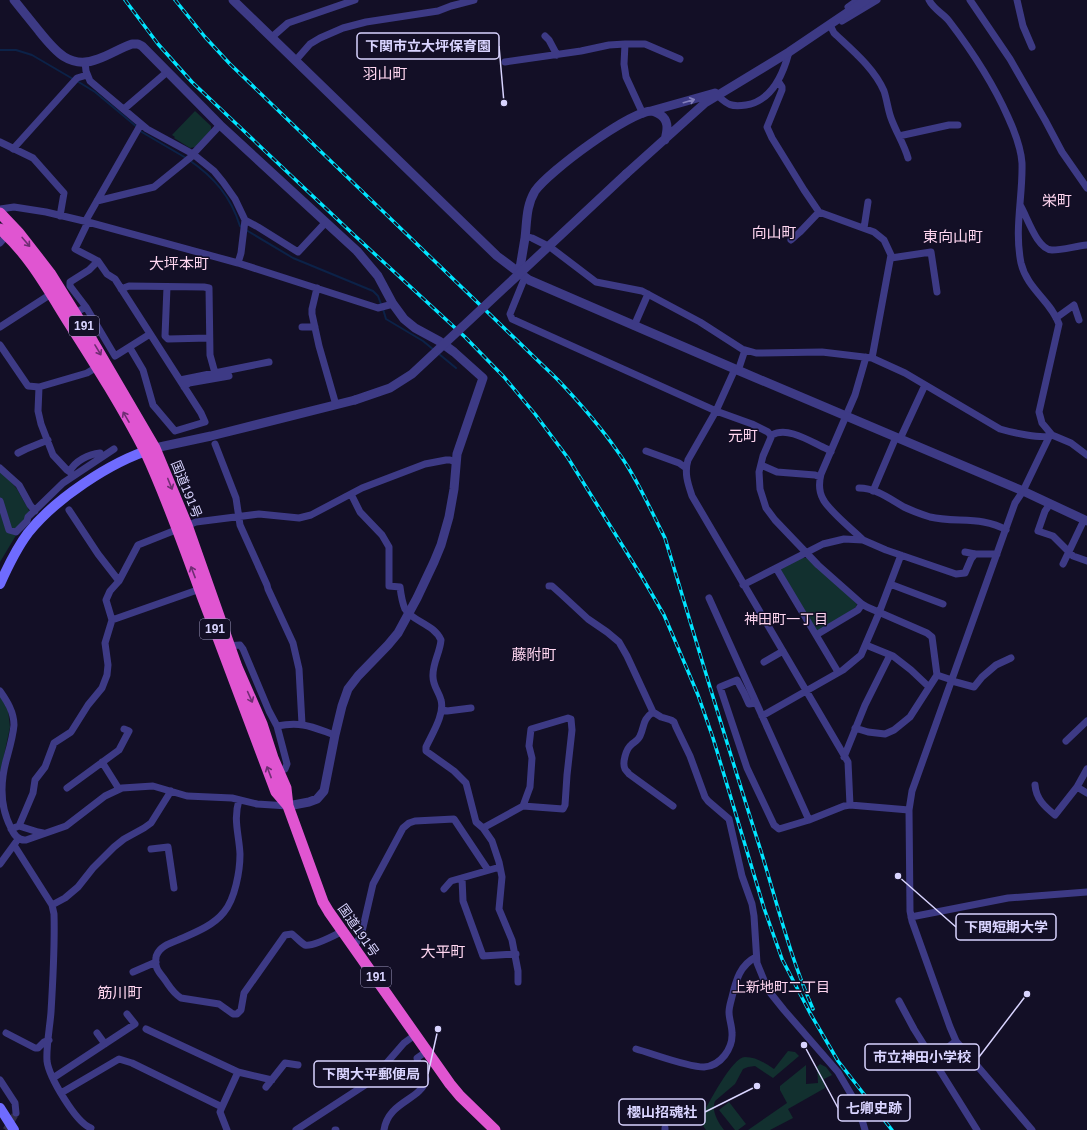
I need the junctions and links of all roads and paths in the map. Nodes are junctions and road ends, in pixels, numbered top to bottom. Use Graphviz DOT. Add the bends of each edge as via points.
graph roads {
  1 [pos="14,0"];
  2 [pos="233,0"];
  3 [pos="355,0"];
  4 [pos="474,0"];
  5 [pos="858,0"];
  6 [pos="866,0"];
  7 [pos="877,0"];
  8 [pos="929,0"];
  9 [pos="970,0"];
  10 [pos="1017,0"];
  11 [pos="831,27"];
  12 [pos="545,36"];
  13 [pos="272,37"];
  14 [pos="808,38"];
  15 [pos="625,44"];
  16 [pos="1032,48"];
  17 [pos="789,52"];
  18 [pos="557,54"];
  19 [pos="680,59"];
  20 [pos="296,60"];
  21 [pos="86,62"];
  22 [pos="505,62"];
  23 [pos="167,72"];
  24 [pos="87,75"];
  25 [pos="778,81"];
  26 [pos="728,89"];
  27 [pos="718,96"];
  28 [pos="124,109"];
  29 [pos="647,113"];
  30 [pos="141,125"];
  31 [pos="220,125"];
  32 [pos="958,125"];
  33 [pos="899,136"];
  34 [pos="665,140"];
  35 [pos="0,142"];
  36 [pos="13,149"];
  37 [pos="192,156"];
  38 [pos="908,158"];
  39 [pos="1087,188"];
  40 [pos="97,201"];
  41 [pos="868,202"];
  42 [pos="1020,205"];
  43 [pos="0,209"];
  44 [pos="819,212"];
  45 [pos="0,213"];
  46 [pos="60,216"];
  47 [pos="86,222"];
  48 [pos="326,222"];
  49 [pos="245,223"];
  50 [pos="864,228"];
  51 [pos="2,236"];
  52 [pos="525,236"];
  53 [pos="791,240"];
  54 [pos="1087,245"];
  55 [pos="891,258"];
  56 [pos="98,262"];
  57 [pos="238,263"];
  58 [pos="522,275"];
  59 [pos="167,287"];
  60 [pos="317,288"];
  61 [pos="121,289"];
  62 [pos="937,292"];
  63 [pos="50,294"];
  64 [pos="648,294"];
  65 [pos="390,305"];
  66 [pos="86,307"];
  67 [pos="76,313"];
  68 [pos="1056,318"];
  69 [pos="1079,320"];
  70 [pos="634,326"];
  71 [pos="0,327"];
  72 [pos="302,327"];
  73 [pos="315,327"];
  74 [pos="150,334"];
  75 [pos="209,338"];
  76 [pos="0,346"];
  77 [pos="130,348"];
  78 [pos="745,350"];
  79 [pos="869,358"];
  80 [pos="269,362"];
  81 [pos="96,367"];
  82 [pos="737,370"];
  83 [pos="216,373"];
  84 [pos="228,376"];
  85 [pos="180,380"];
  86 [pos="925,386"];
  87 [pos="39,387"];
  88 [pos="184,387"];
  89 [pos="336,405"];
  90 [pos="716,411"];
  91 [pos="846,416"];
  92 [pos="771,436"];
  93 [pos="1050,436"];
  94 [pos="898,438"];
  95 [pos="48,440"];
  96 [pos="215,444"];
  97 [pos="150,450"];
  98 [pos="646,451"];
  99 [pos="831,452"];
  100 [pos="18,453"];
  101 [pos="100,453"];
  102 [pos="1087,455"];
  103 [pos="456,462"];
  104 [pos="761,465"];
  105 [pos="0,468"];
  106 [pos="86,468"];
  107 [pos="686,468"];
  108 [pos="71,475"];
  109 [pos="820,477"];
  110 [pos="92,480"];
  111 [pos="859,488"];
  112 [pos="873,491"];
  113 [pos="1023,491"];
  114 [pos="351,494"];
  115 [pos="0,501"];
  116 [pos="1050,504"];
  117 [pos="35,510"];
  118 [pos="69,510"];
  119 [pos="238,517"];
  120 [pos="1086,521"];
  121 [pos="182,527"];
  122 [pos="1006,530"];
  123 [pos="863,540"];
  124 [pos="807,552"];
  125 [pos="965,552"];
  126 [pos="1069,552"];
  127 [pos="901,554"];
  128 [pos="975,554"];
  129 [pos="997,554"];
  130 [pos="1087,562"];
  131 [pos="1064,564"];
  132 [pos="776,568"];
  133 [pos="119,581"];
  134 [pos="0,584"];
  135 [pos="890,584"];
  136 [pos="744,585"];
  137 [pos="549,586"];
  138 [pos="204,587"];
  139 [pos="709,598"];
  140 [pos="862,604"];
  141 [pos="943,604"];
  142 [pos="879,613"];
  143 [pos="409,614"];
  144 [pos="112,620"];
  145 [pos="816,635"];
  146 [pos="866,645"];
  147 [pos="226,647"];
  148 [pos="783,651"];
  149 [pos="890,655"];
  150 [pos="1011,658"];
  151 [pos="764,662"];
  152 [pos="838,672"];
  153 [pos="937,675"];
  154 [pos="952,680"];
  155 [pos="929,687"];
  156 [pos="806,690"];
  157 [pos="0,691"];
  158 [pos="756,703"];
  159 [pos="470,708"];
  160 [pos="442,710"];
  161 [pos="653,712"];
  162 [pos="762,716"];
  163 [pos="1087,720"];
  164 [pos="302,724"];
  165 [pos="277,726"];
  166 [pos="856,728"];
  167 [pos="124,729"];
  168 [pos="335,735"];
  169 [pos="1066,741"];
  170 [pos="844,757"];
  171 [pos="102,762"];
  172 [pos="285,769"];
  173 [pos="1087,769"];
  174 [pos="1035,785"];
  175 [pos="1077,787"];
  176 [pos="67,788"];
  177 [pos="119,789"];
  178 [pos="171,791"];
  179 [pos="1087,793"];
  180 [pos="239,800"];
  181 [pos="850,805"];
  182 [pos="288,806"];
  183 [pos="523,806"];
  184 [pos="673,806"];
  185 [pos="909,810"];
  186 [pos="810,820"];
  187 [pos="19,826"];
  188 [pos="483,828"];
  189 [pos="11,829"];
  190 [pos="45,833"];
  191 [pos="16,842"];
  192 [pos="151,849"];
  193 [pos="0,864"];
  194 [pos="500,867"];
  195 [pos="488,870"];
  196 [pos="462,878"];
  197 [pos="174,888"];
  198 [pos="444,889"];
  199 [pos="1087,892"];
  200 [pos="52,905"];
  201 [pos="911,917"];
  202 [pos="342,931"];
  203 [pos="354,946"];
  204 [pos="516,954"];
  205 [pos="756,957"];
  206 [pos="156,962"];
  207 [pos="133,972"];
  208 [pos="518,982"];
  209 [pos="899,1001"];
  210 [pos="127,1014"];
  211 [pos="146,1029"];
  212 [pos="6,1033"];
  213 [pos="97,1033"];
  214 [pos="416,1034"];
  215 [pos="49,1040"];
  216 [pos="956,1041"];
  217 [pos="105,1044"];
  218 [pos="636,1049"];
  219 [pos="427,1051"];
  220 [pos="933,1058"];
  221 [pos="298,1065"];
  222 [pos="238,1072"];
  223 [pos="53,1078"];
  224 [pos="0,1080"];
  225 [pos="272,1080"];
  226 [pos="266,1087"];
  227 [pos="61,1093"];
  228 [pos="222,1107"];
  229 [pos="0,1108"];
  230 [pos="16,1113"];
  231 [pos="91,1128"];
  232 [pos="14,1130"];
  233 [pos="226,1130"];
  234 [pos="296,1130"];
  235 [pos="384,1130"];
  236 [pos="495,1130"];
  237 [pos="865,1130"];
  238 [pos="977,1130"];
  239 [pos="1032,1130"];
  1 -- 21 [label="street" via="53,48 66,59"];
  2 -- 13 [label="street"];
  3 -- 13 [label="street" via="288,22"];
  4 -- 20 [label="street" via="438,11 343,28 310,44"];
  5 -- 14 [label="street"];
  6 -- 14 [label="street"];
  7 -- 11 [label="street"];
  8 -- 42 [label="street" via="934,8 948,19 970,51 1008,117 1022,162"];
  9 -- 39 [label="street" via="1010,59 1062,152"];
  10 -- 16 [label="street" via="1023,26"];
  11 -- 14 [label="street"];
  11 -- 33 [label="street" via="878,82"];
  12 -- 18 [label="street"];
  13 -- 20 [label="street"];
  14 -- 17 [label="street"];
  15 -- 18 [label="street"];
  15 -- 19 [label="street" via="644,44"];
  15 -- 29 [label="street" via="626,77"];
  17 -- 25 [label="street"];
  17 -- 26 [label="street"];
  18 -- 22 [label="street"];
  20 -- 58 [label="street" via="497,256"];
  21 -- 23 [label="street" via="98,60 126,46 138,44"];
  21 -- 24 [label="street"];
  23 -- 28 [label="street"];
  23 -- 31 [label="street"];
  24 -- 28 [label="street" via="90,81"];
  24 -- 36 [label="street" via="77,78"];
  25 -- 27 [label="street" via="767,95 751,104 732,106"];
  25 -- 44 [label="street" via="782,90 767,127"];
  26 -- 27 [label="street"];
  29 -- 26 [label="street, one-way"];
  27 -- 34 [label="street" via="705,103"];
  28 -- 30 [label="street"];
  29 -- 34 [label="street" via="659,114 666,121"];
  29 -- 52 [label="street" via="628,120 608,132 541,184 528,206"];
  30 -- 37 [label="street"];
  30 -- 40 [label="street"];
  31 -- 37 [label="street"];
  31 -- 48 [label="street"];
  32 -- 33 [label="street"];
  33 -- 38 [label="street"];
  34 -- 89 [label="street, bridge" via="412,374 390,388"];
  35 -- 36 [label="street"];
  36 -- 46 [label="street" via="38,162 64,193"];
  37 -- 40 [label="street" via="154,187"];
  37 -- 49 [label="street" via="214,171 223,182 235,199"];
  40 -- 47 [label="street"];
  41 -- 50 [label="street"];
  42 -- 54 [label="street" via="1038,241 1045,248 1052,250"];
  42 -- 68 [label="street" via="1018,242 1024,274"];
  43 -- 46 [label="street" via="14,207"];
  44 -- 50 [label="street"];
  44 -- 53 [label="street"];
  45 -- 67 [label="highway, 国道191号 / 191, one-way" via="38,257"];
  46 -- 47 [label="street"];
  47 -- 56 [label="street" via="75,249"];
  47 -- 57 [label="street"];
  48 -- 49 [label="street" via="298,252 258,227"];
  48 -- 65 [label="street" via="357,251 378,276"];
  49 -- 57 [label="street"];
  50 -- 55 [label="street" via="884,240"];
  51 -- 63 [label="highway, 国道191号 / 191" via="28,260"];
  52 -- 58 [label="street"];
  52 -- 64 [label="street" via="550,247 596,282"];
  55 -- 62 [label="street" via="931,252"];
  55 -- 79 [label="street"];
  56 -- 61 [label="street"];
  56 -- 66 [label="street" via="70,282 70,286"];
  57 -- 60 [label="street"];
  58 -- 70 [label="street"];
  58 -- 90 [label="street" via="510,314 512,319"];
  59 -- 61 [label="street" via="129,286"];
  59 -- 75 [label="street" via="209,288"];
  59 -- 75 [label="street" via="168,339"];
  60 -- 65 [label="street" via="378,308"];
  60 -- 73 [label="street" via="312,309"];
  61 -- 74 [label="street"];
  63 -- 71 [label="street"];
  63 -- 81 [label="highway, 国道191号 / 191"];
  64 -- 70 [label="street"];
  64 -- 78 [label="street"];
  65 -- 103 [label="street" via="415,328 444,345 483,378"];
  66 -- 67 [label="street"];
  66 -- 77 [label="street" via="115,356"];
  67 -- 97 [label="highway, 国道191号 / 191, one-way" via="136,413"];
  68 -- 69 [label="street" via="1074,305"];
  68 -- 93 [label="street" via="1059,324 1058,332 1039,412"];
  70 -- 82 [label="street"];
  72 -- 73 [label="street"];
  73 -- 89 [label="street"];
  74 -- 77 [label="street"];
  74 -- 85 [label="street"];
  75 -- 83 [label="street" via="210,355"];
  76 -- 87 [label="street" via="28,386"];
  77 -- 88 [label="street" via="145,375 153,405 175,431 205,422"];
  78 -- 79 [label="street" via="763,354 827,353"];
  78 -- 82 [label="street"];
  79 -- 86 [label="street" via="893,367"];
  79 -- 91 [label="street"];
  80 -- 83 [label="street"];
  81 -- 87 [label="street" via="87,373"];
  97 -- 81 [label="highway, 国道191号 / 191, one-way" via="129,422"];
  82 -- 90 [label="street"];
  82 -- 91 [label="street"];
  83 -- 85 [label="street"];
  84 -- 88 [label="street" via="189,383"];
  85 -- 88 [label="street"];
  86 -- 93 [label="street" via="1000,429 1014,433"];
  86 -- 94 [label="street"];
  87 -- 95 [label="street" via="39,415"];
  89 -- 97 [label="street"];
  90 -- 92 [label="street" via="768,432"];
  90 -- 107 [label="street" via="691,454"];
  91 -- 94 [label="street"];
  91 -- 99 [label="street"];
  92 -- 99 [label="street" via="778,433 793,434"];
  92 -- 104 [label="street"];
  93 -- 102 [label="street" via="1071,443"];
  93 -- 113 [label="street"];
  94 -- 112 [label="street"];
  94 -- 113 [label="street"];
  95 -- 100 [label="street"];
  95 -- 108 [label="street" via="53,455"];
  96 -- 119 [label="street" via="236,498"];
  97 -- 110 [label="main road" via="125,460"];
  97 -- 121 [label="highway, 国道191号 / 191" via="156,475"];
  98 -- 107 [label="street"];
  99 -- 109 [label="street"];
  101 -- 106 [label="street" via="85,464"];
  101 -- 106 [label="street" via="113,450"];
  101 -- 108 [label="street" via="92,454 72,467"];
  103 -- 114 [label="street" via="446,460 425,464 375,482"];
  103 -- 143 [label="street" via="452,500 441,545"];
  104 -- 109 [label="street" via="778,472"];
  104 -- 124 [label="street" via="760,489 766,508"];
  105 -- 117 [label="street" via="19,486"];
  106 -- 108 [label="street"];
  106 -- 110 [label="street"];
  107 -- 136 [label="street" via="692,496"];
  108 -- 117 [label="street"];
  109 -- 123 [label="street" via="820,491 824,501"];
  110 -- 134 [label="main road" via="66,496 28,533 14,553"];
  111 -- 112 [label="street"];
  112 -- 122 [label="street" via="885,495 905,508 930,516 991,522"];
  113 -- 116 [label="street"];
  113 -- 122 [label="street" via="1015,503"];
  114 -- 119 [label="street" via="311,515 299,518 258,514"];
  114 -- 143 [label="street" via="360,512 386,540 389,547 389,586 400,587 403,603"];
  115 -- 117 [label="street" via="10,530 16,532"];
  116 -- 120 [label="street"];
  116 -- 126 [label="street" via="1038,531 1053,536"];
  118 -- 133 [label="street" via="94,549"];
  119 -- 121 [label="street" via="196,522"];
  119 -- 164 [label="street" via="293,643 299,669"];
  120 -- 126 [label="street"];
  121 -- 133 [label="street" via="138,545"];
  121 -- 138 [label="highway, 国道191号 / 191"];
  122 -- 129 [label="street"];
  123 -- 124 [label="street" via="844,539"];
  123 -- 127 [label="street"];
  124 -- 132 [label="street"];
  124 -- 140 [label="street"];
  125 -- 128 [label="street"];
  126 -- 130 [label="street" via="1072,556"];
  126 -- 131 [label="street"];
  127 -- 128 [label="street" via="956,574 965,573"];
  127 -- 135 [label="street"];
  128 -- 129 [label="street"];
  129 -- 154 [label="street"];
  132 -- 136 [label="street"];
  132 -- 145 [label="street"];
  133 -- 144 [label="street" via="106,600"];
  135 -- 141 [label="street"];
  135 -- 142 [label="street"];
  136 -- 148 [label="street"];
  137 -- 161 [label="street" via="619,642"];
  138 -- 144 [label="street"];
  138 -- 147 [label="highway, 国道191号 / 191"];
  139 -- 158 [label="street"];
  140 -- 142 [label="street"];
  140 -- 145 [label="street" via="858,610"];
  142 -- 146 [label="street"];
  142 -- 153 [label="street" via="927,632 932,637"];
  143 -- 160 [label="street" via="426,624 441,640 433,670 433,683 441,698"];
  143 -- 168 [label="street" via="398,633 348,689"];
  144 -- 187 [label="street" via="106,643 107,675 102,688 71,732 54,743 45,767 35,780 33,793"];
  145 -- 152 [label="street"];
  146 -- 149 [label="street"];
  146 -- 152 [label="street" via="861,655"];
  147 -- 165 [label="street" via="240,645 243,649"];
  147 -- 182 [label="highway, 国道191号 / 191" via="276,792"];
  148 -- 151 [label="street"];
  148 -- 156 [label="street"];
  149 -- 155 [label="street"];
  149 -- 166 [label="street"];
  150 -- 154 [label="street" via="996,664 974,687"];
  152 -- 156 [label="street"];
  153 -- 154 [label="street"];
  153 -- 155 [label="street"];
  154 -- 185 [label="street" via="912,791"];
  155 -- 166 [label="street" via="910,717 888,734"];
  156 -- 162 [label="street"];
  156 -- 170 [label="street"];
  157 -- 189 [label="street" via="11,709 14,724 3,774 2,792 4,813"];
  158 -- 162 [label="street"];
  158 -- 186 [label="street" via="749,704 737,680 720,687 746,768 774,825 779,829"];
  159 -- 160 [label="street"];
  160 -- 188 [label="street" via="426,751 454,771 466,784 476,822"];
  161 -- 184 [label="street" via="644,721 639,739 627,751 625,768 629,774"];
  161 -- 205 [label="street" via="674,722 705,797 729,819 742,876 752,904"];
  162 -- 186 [label="street"];
  163 -- 169 [label="street"];
  164 -- 165 [label="street"];
  164 -- 168 [label="street"];
  165 -- 172 [label="street" via="287,764"];
  166 -- 170 [label="street"];
  167 -- 171 [label="street" via="129,731 119,750"];
  168 -- 182 [label="street" via="324,791 317,799"];
  170 -- 181 [label="street" via="848,762"];
  171 -- 176 [label="street"];
  171 -- 177 [label="street"];
  173 -- 175 [label="street"];
  174 -- 175 [label="street" via="1036,794 1044,806 1056,815"];
  175 -- 179 [label="street"];
  177 -- 178 [label="street" via="147,786"];
  177 -- 190 [label="street" via="105,796 66,826"];
  178 -- 180 [label="street" via="187,796"];
  178 -- 200 [label="street" via="151,823 117,844 92,868 78,887"];
  180 -- 182 [label="street"];
  180 -- 206 [label="street" via="236,816 239,863 234,894 228,907 219,918 203,929 162,947 157,954"];
  181 -- 185 [label="street"];
  181 -- 186 [label="street"];
  182 -- 202 [label="highway, 国道191号 / 191" via="323,902"];
  183 -- 183 [label="street" via="563,809 571,719 531,729 530,787"];
  183 -- 188 [label="street"];
  185 -- 201 [label="street"];
  187 -- 189 [label="street"];
  187 -- 190 [label="street"];
  188 -- 194 [label="street" via="492,841"];
  189 -- 191 [label="street"];
  190 -- 191 [label="street"];
  191 -- 193 [label="street"];
  191 -- 200 [label="street"];
  192 -- 197 [label="street" via="168,847"];
  194 -- 195 [label="street"];
  194 -- 204 [label="street" via="502,877 499,909"];
  195 -- 196 [label="street"];
  195 -- 203 [label="street" via="454,819 409,823 403,828 373,884 361,936"];
  196 -- 198 [label="street" via="451,881"];
  196 -- 204 [label="street" via="463,901 483,956"];
  199 -- 201 [label="street" via="1008,898"];
  200 -- 215 [label="street" via="54,955"];
  201 -- 216 [label="street"];
  202 -- 203 [label="highway, 国道191号 / 191"];
  202 -- 206 [label="street" via="309,945 305,945 292,934 285,935 244,993 241,1010 237,1014 232,1014 220,1004 190,1000 176,995 158,972"];
  203 -- 214 [label="highway, 国道191号 / 191"];
  204 -- 208 [label="street"];
  205 -- 218 [label="street" via="749,960 737,978 729,1012 732,1037 718,1062 703,1067"];
  205 -- 237 [label="street" via="773,997 842,1078 860,1113"];
  206 -- 207 [label="street"];
  209 -- 220 [label="street" via="905,1015"];
  210 -- 217 [label="street" via="135,1024"];
  211 -- 222 [label="street"];
  212 -- 215 [label="street" via="35,1048"];
  213 -- 217 [label="street"];
  214 -- 219 [label="highway, 国道191号 / 191"];
  214 -- 234 [label="street" via="404,1043 365,1085"];
  215 -- 223 [label="street" via="47,1059"];
  216 -- 220 [label="street"];
  216 -- 239 [label="street"];
  217 -- 223 [label="street"];
  219 -- 235 [label="street" via="417,1058 426,1083 397,1106"];
  219 -- 236 [label="highway, 国道191号 / 191" via="460,1096"];
  220 -- 238 [label="street"];
  221 -- 225 [label="street" via="285,1063"];
  222 -- 225 [label="street"];
  222 -- 228 [label="street"];
  223 -- 227 [label="street"];
  224 -- 230 [label="street" via="15,1103"];
  225 -- 226 [label="street"];
  227 -- 228 [label="street" via="119,1059"];
  227 -- 231 [label="street" via="68,1106 87,1127"];
  228 -- 233 [label="street" via="220,1112"];
  229 -- 232 [label="main road"];
}
